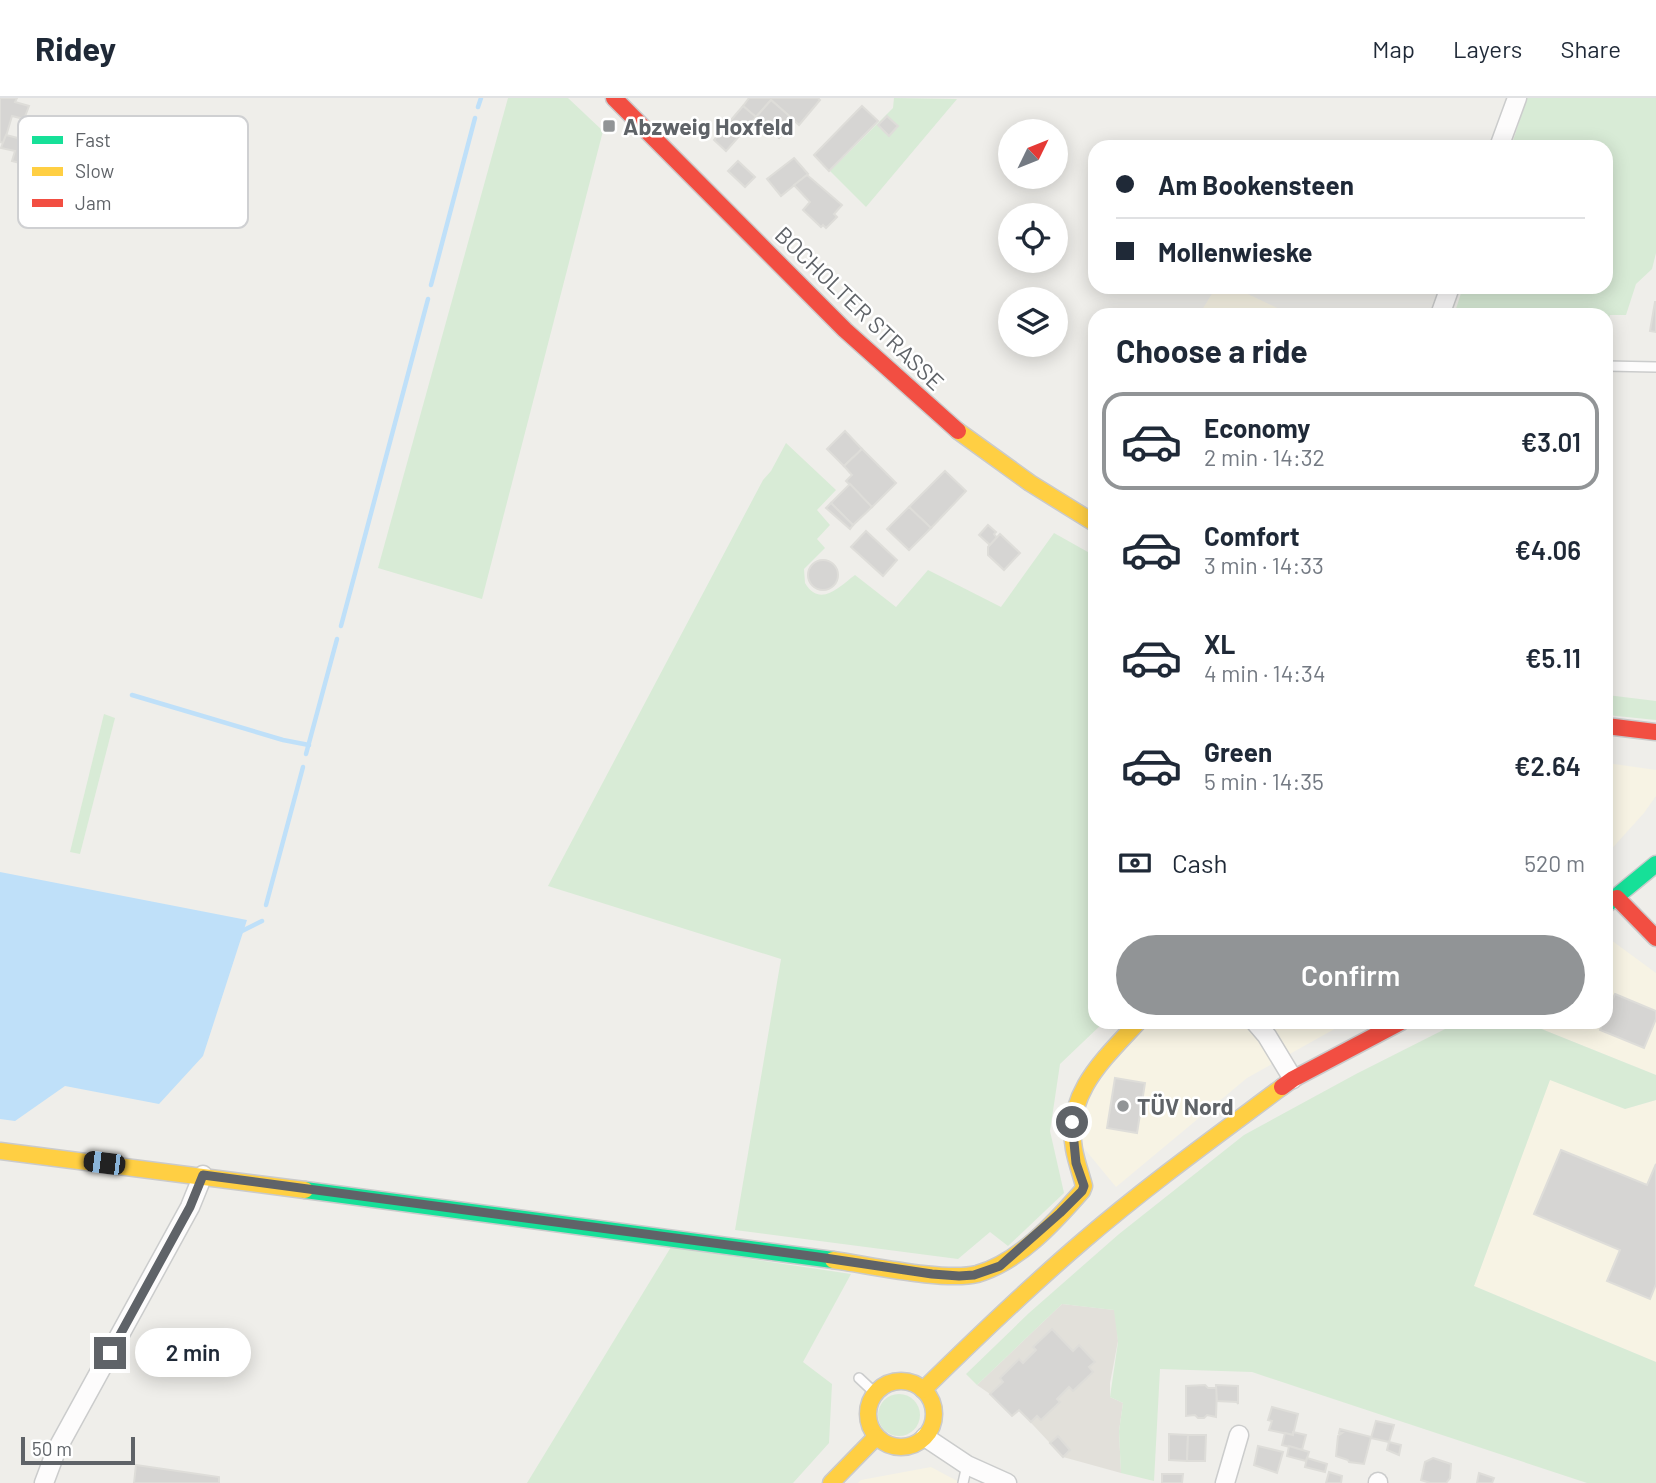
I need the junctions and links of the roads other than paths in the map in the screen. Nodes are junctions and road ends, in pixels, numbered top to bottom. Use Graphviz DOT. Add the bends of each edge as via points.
graph roads {
  1 [pos="614,98"];
  2 [pos="1517,98"];
  3 [pos="1502,140"];
  4 [pos="1613,366"];
  5 [pos="1656,367"];
  6 [pos="1088,519"];
  7 [pos="1613,727"];
  8 [pos="1656,732"];
  9 [pos="1656,864"];
  10 [pos="1613,900"];
  11 [pos="1613,902"];
  12 [pos="1656,938"];
  13 [pos="1132,1029"];
  14 [pos="1261,1029"];
  15 [pos="1388,1029"];
  16 [pos="1293,1079"];
  17 [pos="0,1151"];
  18 [pos="203,1175"];
  19 [pos="859,1378"];
  20 [pos="923,1390"];
  21 [pos="875,1393"];
  22 [pos="1239,1435"];
  23 [pos="876,1437"];
  24 [pos="925,1437"];
  25 [pos="967,1465"];
  26 [pos="44,1483"];
  27 [pos="831,1483"];
  28 [pos="963,1483"];
  29 [pos="1007,1483"];
  30 [pos="1225,1483"];
  1 -- 6 [label="street, BOCHOLTER STRASSE" via="926,405 995,459"];
  2 -- 3 [label="street"];
  4 -- 5 [label="lane"];
  7 -- 8 [label="street"];
  9 -- 10 [label="street"];
  11 -- 12 [label="street"];
  13 -- 18 [label="street" via="1091,1072 1078,1096 1072,1122 1082,1191 1000,1266 974,1275 932,1274"];
  14 -- 16 [label="street"];
  15 -- 16 [label="street"];
  16 -- 20 [label="street" via="1083,1241"];
  17 -- 18 [label="street"];
  18 -- 26 [label="street" via="190,1207 56,1451"];
  19 -- 21 [label="lane"];
  20 -- 21 [label="street" via="894,1382"];
  20 -- 24 [label="street" via="933,1408"];
  21 -- 23 [label="street" via="868,1419"];
  22 -- 30 [label="street"];
  23 -- 24 [label="street" via="895,1447"];
  23 -- 27 [label="street"];
  24 -- 25 [label="street"];
  25 -- 28 [label="lane"];
  25 -- 29 [label="street"];
}
